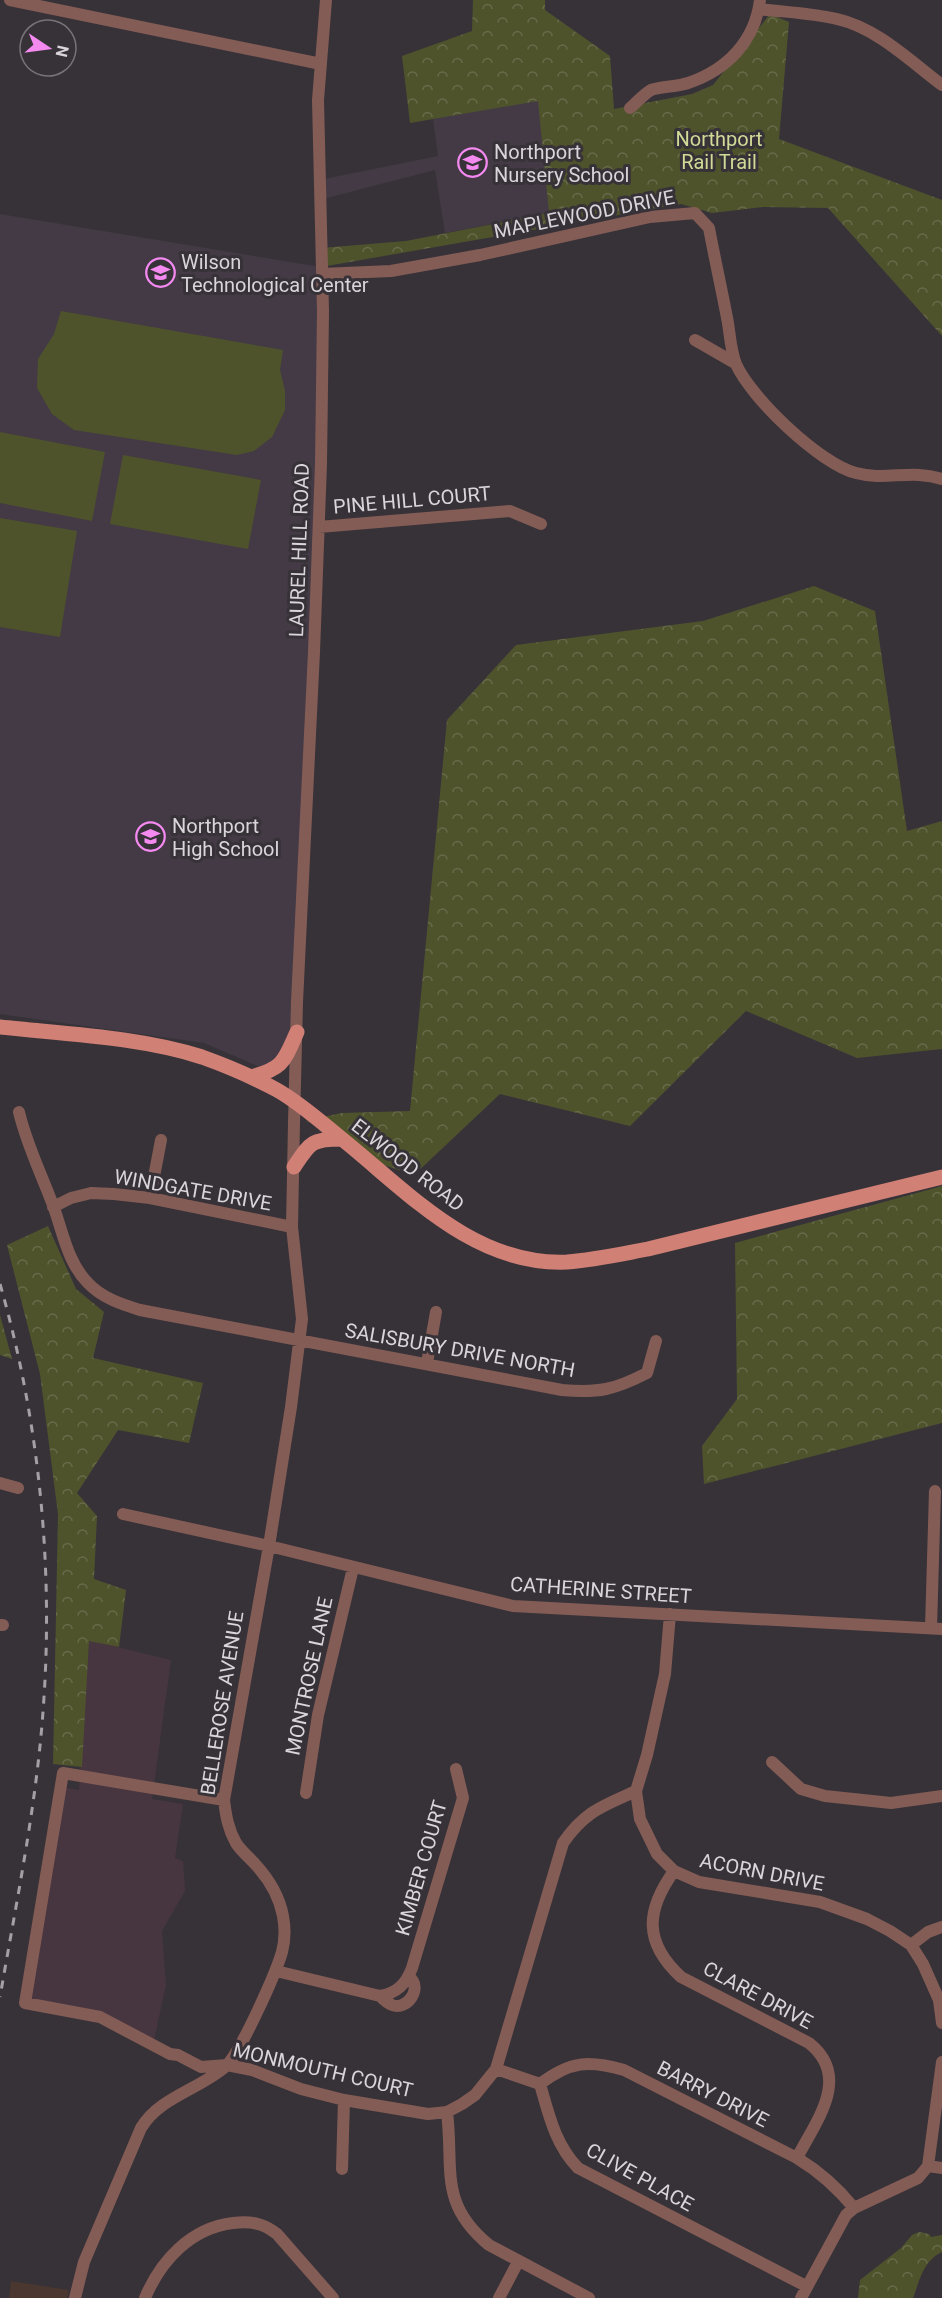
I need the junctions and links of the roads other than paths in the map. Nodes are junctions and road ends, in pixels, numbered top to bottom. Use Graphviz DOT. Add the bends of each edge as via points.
graph roads {
  1 [pos="10,0"];
  2 [pos="326,0"];
  3 [pos="760,4"];
  4 [pos="321,64"];
  5 [pos="942,85"];
  6 [pos="630,108"];
  7 [pos="322,274"];
  8 [pos="695,340"];
  9 [pos="735,363"];
  10 [pos="942,479"];
  11 [pos="541,524"];
  12 [pos="319,527"];
  13 [pos="0,1027"];
  14 [pos="297,1032"];
  15 [pos="251,1077"];
  16 [pos="295,1101"];
  17 [pos="19,1112"];
  18 [pos="341,1139"];
  19 [pos="161,1140"];
  20 [pos="294,1167"];
  21 [pos="942,1177"];
  22 [pos="150,1198"];
  23 [pos="53,1207"];
  24 [pos="292,1227"];
  25 [pos="436,1312"];
  26 [pos="300,1339"];
  27 [pos="656,1341"];
  28 [pos="427,1363"];
  29 [pos="0,1483"];
  30 [pos="18,1488"];
  31 [pos="934,1491"];
  32 [pos="123,1514"];
  33 [pos="269,1546"];
  34 [pos="353,1568"];
  35 [pos="670,1614"];
  36 [pos="937,1629"];
  37 [pos="772,1762"];
  38 [pos="456,1768"];
  39 [pos="636,1791"];
  40 [pos="306,1793"];
  41 [pos="942,1796"];
  42 [pos="224,1800"];
  43 [pos="674,1870"];
  44 [pos="942,1927"];
  45 [pos="911,1945"];
  46 [pos="276,1971"];
  47 [pos="942,2023"];
  48 [pos="942,2062"];
  49 [pos="227,2065"];
  50 [pos="496,2069"];
  51 [pos="540,2084"];
  52 [pos="344,2100"];
  53 [pos="447,2112"];
  54 [pos="797,2158"];
  55 [pos="928,2166"];
  56 [pos="942,2168"];
  57 [pos="342,2169"];
  58 [pos="854,2208"];
  59 [pos="518,2262"];
  60 [pos="803,2292"];
  61 [pos="75,2298"];
  62 [pos="145,2298"];
  63 [pos="333,2298"];
  64 [pos="499,2298"];
  65 [pos="589,2298"];
  1 -- 4 [label="street"];
  2 -- 4 [label="street, LAUREL HILL ROAD"];
  3 -- 5 [label="street" via="860,27"];
  3 -- 6 [label="street" via="754,29 737,53 717,71 687,84 651,90"];
  4 -- 7 [label="street, LAUREL HILL ROAD" via="318,100"];
  7 -- 9 [label="street, MAPLEWOOD DRIVE" via="391,271 650,217 695,213 709,228"];
  7 -- 12 [label="street, LAUREL HILL ROAD"];
  8 -- 9 [label="street"];
  9 -- 10 [label="street, MAPLEWOOD DRIVE" via="764,404 837,466 857,474 928,474"];
  11 -- 12 [label="street, PINE HILL COURT" via="510,511"];
  12 -- 14 [label="street, LAUREL HILL ROAD"];
  13 -- 15 [label="main road, ELWOOD ROAD" via="145,1044 201,1057"];
  14 -- 15 [label="main road" via="283,1062 271,1072"];
  14 -- 16 [label="street, LAUREL HILL ROAD"];
  15 -- 16 [label="main road, ELWOOD ROAD"];
  16 -- 18 [label="main road, ELWOOD ROAD"];
  16 -- 20 [label="street, BELLEROSE AVENUE"];
  17 -- 23 [label="street, SALISBURY DRIVE NORTH"];
  18 -- 20 [label="main road" via="321,1139 308,1146"];
  18 -- 21 [label="main road, ELWOOD ROAD" via="428,1211 478,1243 522,1256 565,1262 648,1249"];
  19 -- 22 [label="street"];
  20 -- 24 [label="street, BELLEROSE AVENUE"];
  22 -- 23 [label="street, WINDGATE DRIVE" via="91,1193"];
  22 -- 24 [label="street, WINDGATE DRIVE"];
  23 -- 26 [label="street, SALISBURY DRIVE NORTH" via="77,1270 102,1296 140,1310"];
  24 -- 26 [label="street, BELLEROSE AVENUE" via="301,1301"];
  25 -- 28 [label="street"];
  26 -- 28 [label="street, SALISBURY DRIVE NORTH"];
  26 -- 33 [label="street, BELLEROSE AVENUE"];
  27 -- 28 [label="street, SALISBURY DRIVE NORTH" via="647,1373 610,1390 562,1390"];
  29 -- 30 [label="street"];
  31 -- 36 [label="street"];
  32 -- 33 [label="street, CATHERINE STREET"];
  33 -- 34 [label="street, CATHERINE STREET"];
  33 -- 42 [label="street, BELLEROSE AVENUE"];
  34 -- 35 [label="street, CATHERINE STREET" via="513,1606"];
  34 -- 40 [label="street, MONTROSE LANE" via="318,1715"];
  35 -- 36 [label="street, CATHERINE STREET"];
  35 -- 39 [label="street, ACORN DRIVE" via="665,1674"];
  37 -- 41 [label="street" via="801,1789 825,1796 891,1803"];
  38 -- 46 [label="street, KIMBER COURT" via="463,1798 409,1977 401,1987 380,1996"];
  39 -- 43 [label="street, ACORN DRIVE" via="646,1834 657,1854"];
  39 -- 50 [label="street, MONMOUTH COURT" via="593,1810 563,1843"];
  42 -- 46 [label="street, BELLEROSE AVENUE" via="227,1823 237,1845 269,1881 278,1898 284,1934"];
  42 -- 49 [label="street, MONMOUTH COURT" via="63,1773 25,2003 100,2017 201,2067"];
  43 -- 45 [label="street, ACORN DRIVE" via="699,1882 820,1902 867,1919"];
  43 -- 54 [label="street, CLARE DRIVE" via="662,1887 652,1920 654,1940 664,1962 681,1977 808,2043 820,2052 827,2066 829,2094"];
  44 -- 45 [label="street"];
  45 -- 47 [label="street, ACORN DRIVE" via="939,2000"];
  46 -- 49 [label="street, BELLEROSE AVENUE"];
  48 -- 55 [label="street"];
  49 -- 52 [label="street, MONMOUTH COURT"];
  49 -- 61 [label="street, BELLEROSE AVENUE" via="149,2115 84,2262"];
  50 -- 51 [label="street"];
  50 -- 53 [label="street, MONMOUTH COURT" via="475,2095"];
  51 -- 54 [label="street, BARRY DRIVE" via="552,2074 577,2064 593,2063 624,2070"];
  51 -- 60 [label="street, CLIVE PLACE" via="559,2143 578,2168"];
  52 -- 53 [label="street, MONMOUTH COURT" via="419,2113"];
  52 -- 57 [label="street"];
  53 -- 59 [label="street" via="450,2181 455,2202 475,2234"];
  54 -- 58 [label="street, BARRY DRIVE" via="825,2177"];
  55 -- 56 [label="street"];
  55 -- 58 [label="street" via="918,2178"];
  58 -- 60 [label="street" via="839,2225"];
  59 -- 64 [label="street"];
  59 -- 65 [label="street"];
  62 -- 63 [label="street" via="155,2277 184,2243 216,2226 253,2222 277,2234"];
}
